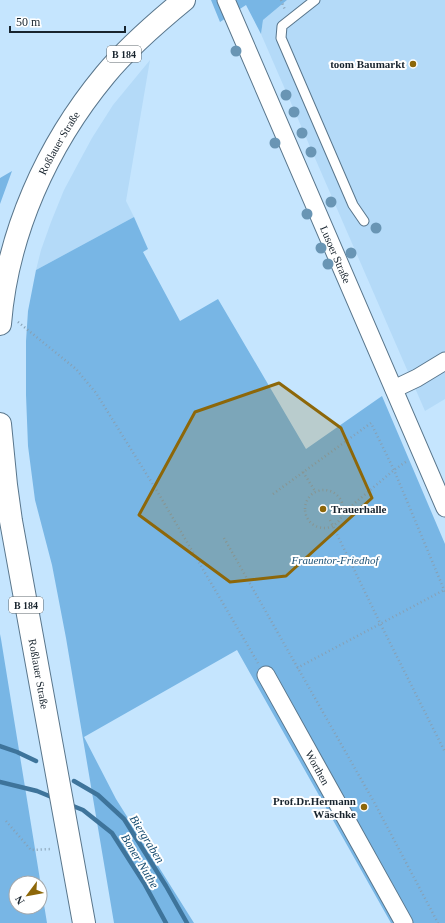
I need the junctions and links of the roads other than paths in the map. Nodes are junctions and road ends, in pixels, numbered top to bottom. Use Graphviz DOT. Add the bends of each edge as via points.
graph roads {
  1 [pos="184,0"];
  2 [pos="226,0"];
  3 [pos="315,0"];
  4 [pos="364,221"];
  5 [pos="0,317"];
  6 [pos="445,361"];
  7 [pos="394,389"];
  8 [pos="0,424"];
  9 [pos="445,508"];
  10 [pos="266,675"];
  11 [pos="84,923"];
  12 [pos="404,923"];
  1 -- 5 [label="main road, Roßlauer Straße / B 184" via="133,45 105,75 73,117 54,149 25,212 7,275"];
  2 -- 7 [label="street, Lusoer Straße"];
  3 -- 4 [label="lane" via="282,26 281,38 353,205"];
  6 -- 7 [label="street"];
  7 -- 9 [label="street, Lusoer Straße"];
  8 -- 11 [label="main road, Roßlauer Straße / B 184" via="11,521"];
  10 -- 12 [label="street, Worthen"];
}
